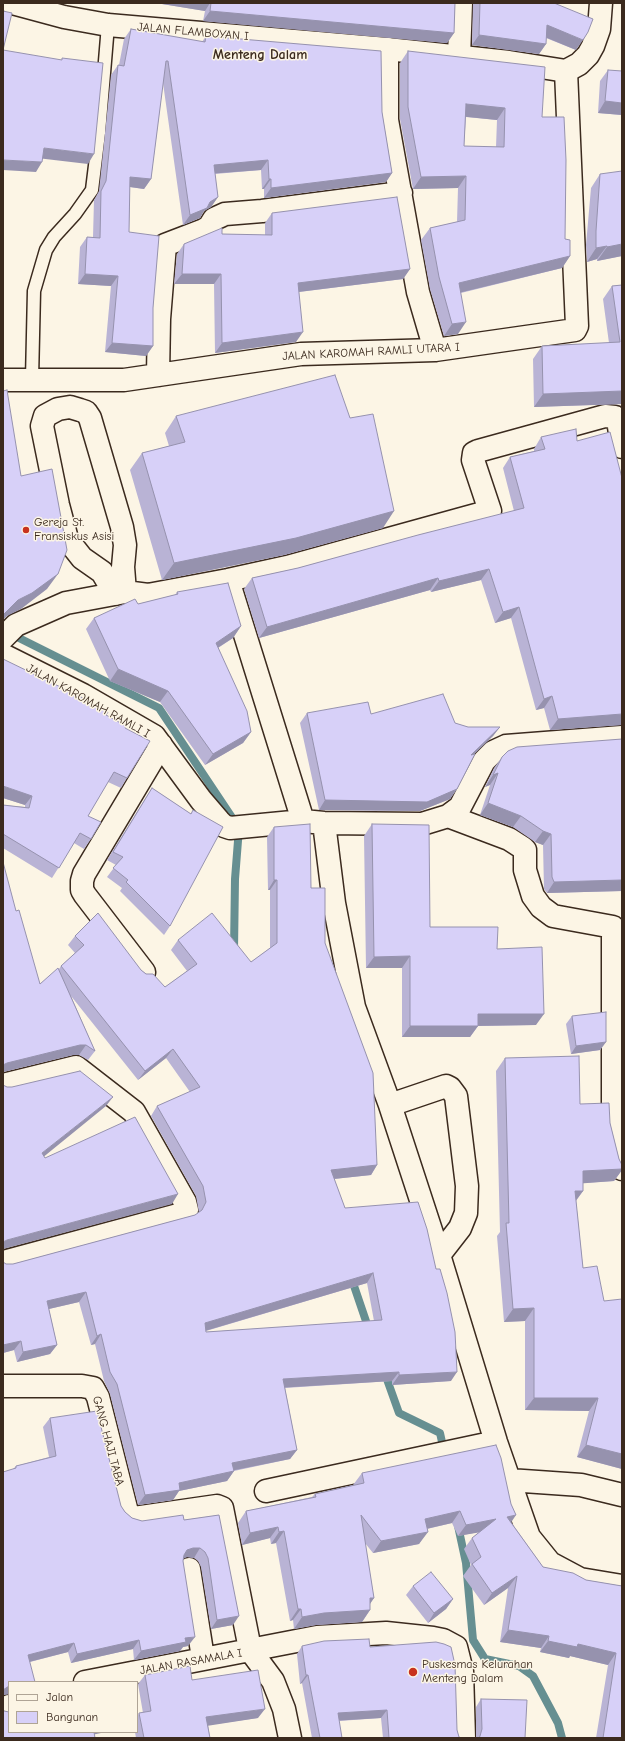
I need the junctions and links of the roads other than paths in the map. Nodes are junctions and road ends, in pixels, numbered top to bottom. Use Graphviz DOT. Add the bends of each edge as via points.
graph roads {
  1 [pos="12,3"];
  2 [pos="461,3"];
  3 [pos="602,3"];
  4 [pos="43,7"];
  5 [pos="108,25"];
  6 [pos="387,49"];
  7 [pos="458,57"];
  8 [pos="566,71"];
  9 [pos="401,193"];
  10 [pos="436,350"];
  11 [pos="158,375"];
  12 [pos="32,378"];
  13 [pos="3,380"];
  14 [pos="622,447"];
  15 [pos="228,580"];
  16 [pos="120,593"];
  17 [pos="3,638"];
  18 [pos="3,655"];
  19 [pos="622,737"];
  20 [pos="161,745"];
  21 [pos="448,816"];
  22 [pos="303,821"];
  23 [pos="324,823"];
  24 [pos="144,972"];
  25 [pos="3,1085"];
  26 [pos="390,1105"];
  27 [pos="622,1169"];
  28 [pos="439,1255"];
  29 [pos="3,1262"];
  30 [pos="3,1386"];
  31 [pos="496,1442"];
  32 [pos="509,1480"];
  33 [pos="266,1491"];
  34 [pos="622,1495"];
  35 [pos="189,1569"];
  36 [pos="622,1586"];
  37 [pos="248,1650"];
  38 [pos="203,1658"];
  39 [pos="90,1681"];
  40 [pos="290,1738"];
  41 [pos="464,1738"];
  1 -- 4 [label="street, JALAN FLAMBOYAN I"];
  2 -- 7 [label="street"];
  3 -- 8 [label="street" via="600,29 593,46 579,64"];
  4 -- 5 [label="street, JALAN FLAMBOYAN I"];
  5 -- 6 [label="street, JALAN FLAMBOYAN I"];
  5 -- 12 [label="lane" via="92,190 75,214 54,236 46,250 34,292"];
  6 -- 7 [label="street, JALAN FLAMBOYAN I"];
  6 -- 9 [label="street" via="387,120"];
  7 -- 8 [label="street, JALAN FLAMBOYAN I"];
  8 -- 10 [label="street, JALAN KAROMAH RAMLI UTARA I" via="576,329"];
  9 -- 10 [label="street" via="418,292"];
  9 -- 11 [label="street" via="225,214 214,219 204,230 164,245"];
  10 -- 11 [label="street, JALAN KAROMAH RAMLI UTARA I" via="301,354"];
  11 -- 12 [label="street, JALAN KAROMAH RAMLI UTARA I" via="124,380"];
  12 -- 13 [label="street, JALAN KAROMAH RAMLI UTARA I"];
  14 -- 15 [label="street" via="618,420 605,416 474,452 473,460 490,511 288,567"];
  15 -- 16 [label="street" via="148,595"];
  15 -- 22 [label="street"];
  16 -- 16 [label="street" via="102,572 82,558 67,539 42,426 45,416 58,408 70,407 80,410 86,412 90,418 125,545"];
  16 -- 17 [label="street" via="66,603 16,625"];
  18 -- 20 [label="street, JALAN KAROMAH RAMLI I" via="84,695 154,736"];
  19 -- 21 [label="street, JALAN KAROMAH RAMLI I" via="506,746 493,752 484,761 460,807"];
  20 -- 22 [label="street, JALAN KAROMAH RAMLI I" via="201,800 224,826 239,828"];
  20 -- 24 [label="street" via="82,881 85,895"];
  21 -- 23 [label="street, JALAN KAROMAH RAMLI I" via="422,824"];
  21 -- 27 [label="street" via="509,839 524,848 525,870 533,896 541,908 553,916 613,926 613,1133"];
  22 -- 23 [label="street, JALAN KAROMAH RAMLI I"];
  23 -- 26 [label="street" via="334,904 354,1007"];
  25 -- 29 [label="street" via="76,1067 134,1112 185,1202 187,1210 185,1213"];
  26 -- 28 [label="street"];
  26 -- 28 [label="street" via="446,1086 456,1096 467,1186 466,1213 460,1228"];
  28 -- 31 [label="street"];
  30 -- 37 [label="street, GANG HAJI TABA" via="93,1388 98,1397 127,1512 134,1518 217,1506 222,1508"];
  31 -- 32 [label="street"];
  31 -- 33 [label="street"];
  32 -- 34 [label="street" via="581,1485"];
  32 -- 36 [label="street" via="529,1537 550,1563 580,1579"];
  35 -- 38 [label="street"];
  37 -- 38 [label="street, JALAN RASAMALA I"];
  37 -- 40 [label="street, JALAN RASAMALA I" via="274,1682 284,1709"];
  37 -- 41 [label="street" via="317,1637 386,1633 443,1640 456,1647 462,1671"];
  38 -- 39 [label="street, JALAN RASAMALA I"];
}
